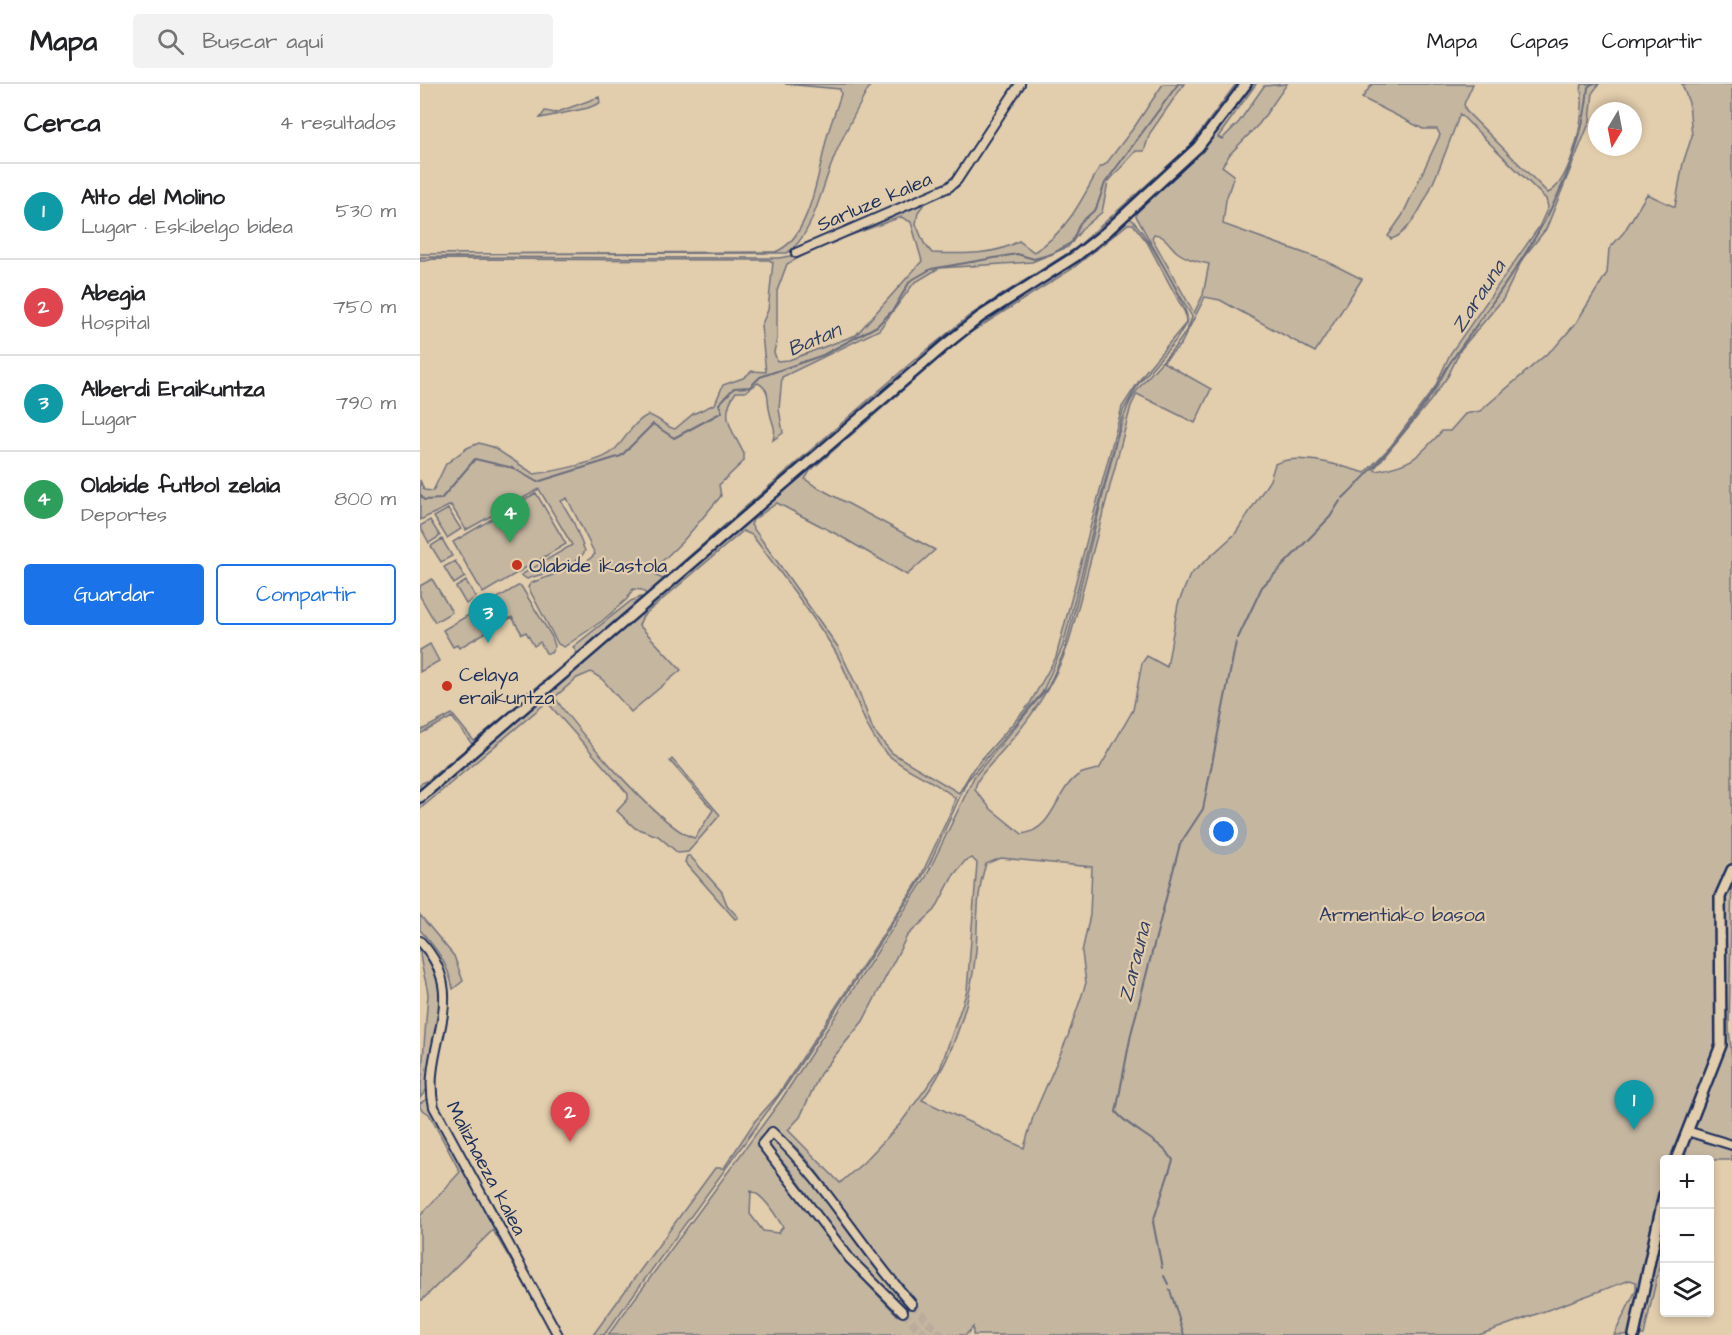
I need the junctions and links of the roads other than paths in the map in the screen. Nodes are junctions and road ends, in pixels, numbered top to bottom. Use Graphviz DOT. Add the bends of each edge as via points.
graph roads {
  1 [pos="1020,84"];
  2 [pos="1246,84"];
  3 [pos="796,253"];
  4 [pos="420,797"];
  5 [pos="1732,870"];
  6 [pos="420,941"];
  7 [pos="1687,1131"];
  8 [pos="1732,1145"];
  9 [pos="1678,1155"];
  10 [pos="1662,1209"];
  11 [pos="912,1304"];
  12 [pos="903,1312"];
  13 [pos="558,1335"];
  14 [pos="1634,1335"];
  1 -- 3 [label="street, Sarluze kalea" via="949,187"];
  2 -- 4 [label="street" via="1198,147 1105,233 945,345"];
  5 -- 7 [label="street" via="1720,897 1721,1045"];
  6 -- 13 [label="street, Malizhaeza kalea" via="439,968 445,991 431,1081 434,1107"];
  7 -- 8 [label="street"];
  7 -- 9 [label="street"];
  10 -- 14 [label="street"];
  11 -- 12 [label="street" via="880,1268 811,1174 772,1132 762,1144 850,1260"];
}
